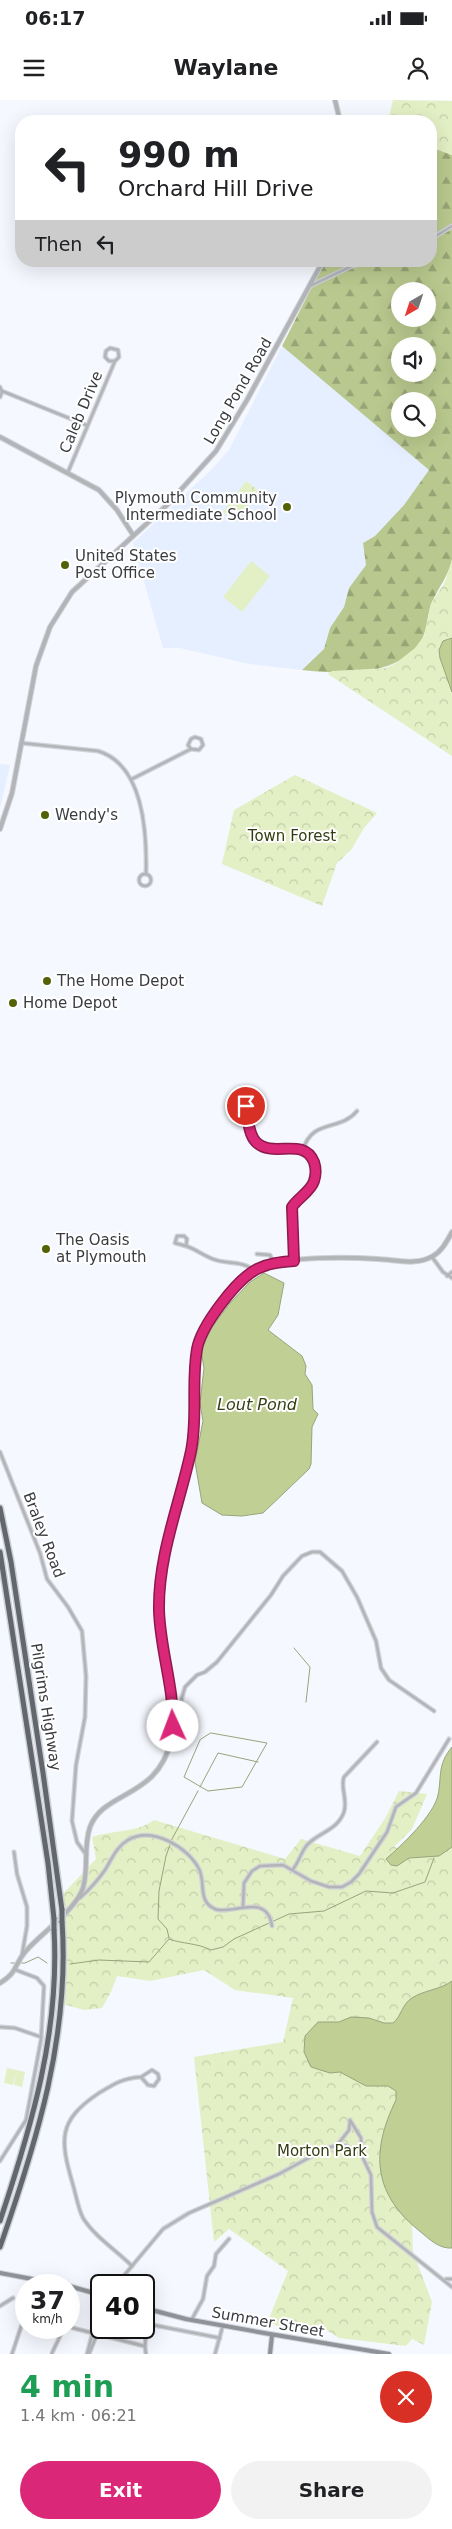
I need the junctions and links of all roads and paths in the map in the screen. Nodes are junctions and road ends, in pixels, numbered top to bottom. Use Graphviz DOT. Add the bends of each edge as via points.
graph roads {
  1 [pos="335,100"];
  2 [pos="339,115"];
  3 [pos="452,226"];
  4 [pos="437,235"];
  5 [pos="320,267"];
  6 [pos="350,267"];
  7 [pos="310,286"];
  8 [pos="114,361"];
  9 [pos="0,387"];
  10 [pos="2,391"];
  11 [pos="0,397"];
  12 [pos="86,425"];
  13 [pos="0,437"];
  14 [pos="68,472"];
  15 [pos="134,535"];
  16 [pos="21,743"];
  17 [pos="190,749"];
  18 [pos="132,779"];
  19 [pos="0,829"];
  20 [pos="146,874"];
  21 [pos="246,1106"];
  22 [pos="357,1111"];
  23 [pos="303,1150"];
  24 [pos="452,1232"];
  25 [pos="186,1246"];
  26 [pos="257,1254"];
  27 [pos="432,1257"];
  28 [pos="294,1261"];
  29 [pos="274,1264"];
  30 [pos="254,1271"];
  31 [pos="452,1272"];
  32 [pos="447,1276"];
  33 [pos="452,1278"];
  34 [pos="0,1452"];
  35 [pos="0,1508"];
  36 [pos="0,1552"];
  37 [pos="434,1711"];
  38 [pos="173,1725"];
  39 [pos="449,1739"];
  40 [pos="377,1742"];
  41 [pos="14,1852"];
  42 [pos="85,1853"];
  43 [pos="293,1870"];
  44 [pos="76,1901"];
  45 [pos="243,1906"];
  46 [pos="272,1926"];
  47 [pos="21,1958"];
  48 [pos="16,1969"];
  49 [pos="0,1983"];
  50 [pos="0,2027"];
  51 [pos="41,2037"];
  52 [pos="141,2076"];
  53 [pos="338,2145"];
  54 [pos="2,2155"];
  55 [pos="362,2156"];
  56 [pos="0,2160"];
  57 [pos="0,2221"];
  58 [pos="229,2239"];
  59 [pos="0,2247"];
  60 [pos="132,2266"];
  61 [pos="1,2273"];
  62 [pos="125,2274"];
  63 [pos="15,2275"];
  64 [pos="444,2279"];
  65 [pos="452,2279"];
  66 [pos="452,2287"];
  67 [pos="13,2298"];
  68 [pos="0,2306"];
  69 [pos="155,2311"];
  70 [pos="192,2320"];
  71 [pos="223,2326"];
  72 [pos="272,2335"];
  73 [pos="220,2338"];
  74 [pos="17,2339"];
  75 [pos="59,2339"];
  76 [pos="91,2339"];
  77 [pos="96,2339"];
  78 [pos="120,2339"];
  79 [pos="144,2346"];
  80 [pos="52,2353"];
  81 [pos="12,2354"];
  82 [pos="88,2354"];
  83 [pos="146,2354"];
  84 [pos="215,2354"];
  85 [pos="270,2354"];
  86 [pos="389,2354"];
  1 -- 2 [label="street"];
  3 -- 4 [label="street"];
  5 -- 7 [label="street, Long Pond Road"];
  6 -- 7 [label="street"];
  7 -- 15 [label="street, Long Pond Road" via="224,441 188,483"];
  8 -- 8 [label="street, Caleb Drive" via="106,358 109,348 119,352"];
  8 -- 12 [label="street, Caleb Drive"];
  9 -- 10 [label="street"];
  10 -- 11 [label="street"];
  10 -- 12 [label="street"];
  12 -- 14 [label="street, Caleb Drive"];
  13 -- 14 [label="street"];
  14 -- 15 [label="street" via="103,494"];
  15 -- 16 [label="street, Long Pond Road" via="72,592 50,627 36,666"];
  16 -- 18 [label="street" via="102,752"];
  16 -- 19 [label="street, Long Pond Road" via="11,797"];
  17 -- 17 [label="street" via="196,751 201,748 200,738 191,739 188,743"];
  17 -- 18 [label="street"];
  18 -- 20 [label="street" via="147,846"];
  20 -- 20 [label="street" via="151,881 145,886 140,878"];
  21 -- 21 [label="street" via="250,1098 248,1093 239,1092 238,1102"];
  21 -- 23 [label="street" via="251,1133 261,1146"];
  22 -- 23 [label="street" via="347,1121 312,1133"];
  23 -- 28 [label="street" via="313,1160 316,1169 314,1182 292,1207"];
  24 -- 27 [label="street"];
  25 -- 25 [label="street" via="187,1238 181,1234 174,1238 175,1243"];
  25 -- 30 [label="street" via="212,1259 246,1265"];
  26 -- 29 [label="street" via="270,1255"];
  27 -- 28 [label="street" via="411,1262 354,1258"];
  27 -- 32 [label="street"];
  28 -- 29 [label="street"];
  29 -- 30 [label="street"];
  30 -- 38 [label="street" via="215,1314 196,1350 196,1428 165,1552 159,1607"];
  31 -- 32 [label="street"];
  32 -- 33 [label="street"];
  34 -- 42 [label="street, Braley Road" via="40,1553 46,1579 82,1631 85,1717 76,1765 72,1821 77,1842"];
  35 -- 59 [label="highway, Pilgrims Highway, bridge" via="11,1562 62,1910 62,1996 52,2072 38,2133"];
  36 -- 57 [label="highway, Pilgrims Highway, bridge" via="54,1919 53,2000 43,2075 28,2137"];
  37 -- 38 [label="street" via="389,1680 381,1668 376,1641 342,1570 320,1552 312,1552 302,1556 283,1576 226,1651 185,1687"];
  38 -- 42 [label="street" via="168,1750 156,1773 97,1815 89,1831"];
  39 -- 43 [label="street" via="416,1793 396,1807 387,1832 354,1880 342,1887 329,1887"];
  40 -- 43 [label="street" via="344,1777 346,1803 339,1822 306,1846"];
  41 -- 47 [label="street" via="27,1907"];
  42 -- 44 [label="street" via="85,1880"];
  43 -- 45 [label="street" via="276,1864 255,1868 244,1883"];
  44 -- 45 [label="street" via="98,1878 115,1852 129,1840 144,1836 169,1841 198,1868 201,1890 209,1905 223,1911"];
  44 -- 47 [label="street"];
  45 -- 46 [label="street" via="262,1910 272,1920"];
  47 -- 48 [label="street"];
  48 -- 49 [label="street"];
  48 -- 51 [label="street" via="37,1978 44,1986"];
  50 -- 51 [label="street" via="22,2029"];
  51 -- 54 [label="street" via="26,2120"];
  52 -- 52 [label="street" via="152,2070 159,2079 150,2086"];
  52 -- 60 [label="street" via="122,2079 80,2107 67,2124 64,2141 67,2165 81,2214 92,2229"];
  53 -- 55 [label="street" via="350,2147"];
  53 -- 55 [label="street" via="349,2130 350,2120 361,2138"];
  53 -- 60 [label="street" via="170,2223"];
  54 -- 56 [label="street"];
  55 -- 64 [label="street" via="370,2175 372,2212 377,2227"];
  58 -- 70 [label="street" via="216,2254 214,2266 207,2276 203,2299"];
  60 -- 62 [label="street"];
  61 -- 63 [label="main road"];
  64 -- 65 [label="street"];
  64 -- 66 [label="street"];
  67 -- 68 [label="street"];
  69 -- 70 [label="main road, Summer Street"];
  70 -- 71 [label="main road, Summer Street"];
  71 -- 72 [label="main road, Summer Street"];
  71 -- 73 [label="street"];
  72 -- 85 [label="main road"];
  72 -- 86 [label="main road, Summer Street"];
  73 -- 79 [label="street" via="153,2325"];
  73 -- 84 [label="street"];
  74 -- 81 [label="street"];
  75 -- 80 [label="street"];
  76 -- 82 [label="street"];
  77 -- 82 [label="street"];
  78 -- 79 [label="street"];
  79 -- 83 [label="street"];
}
